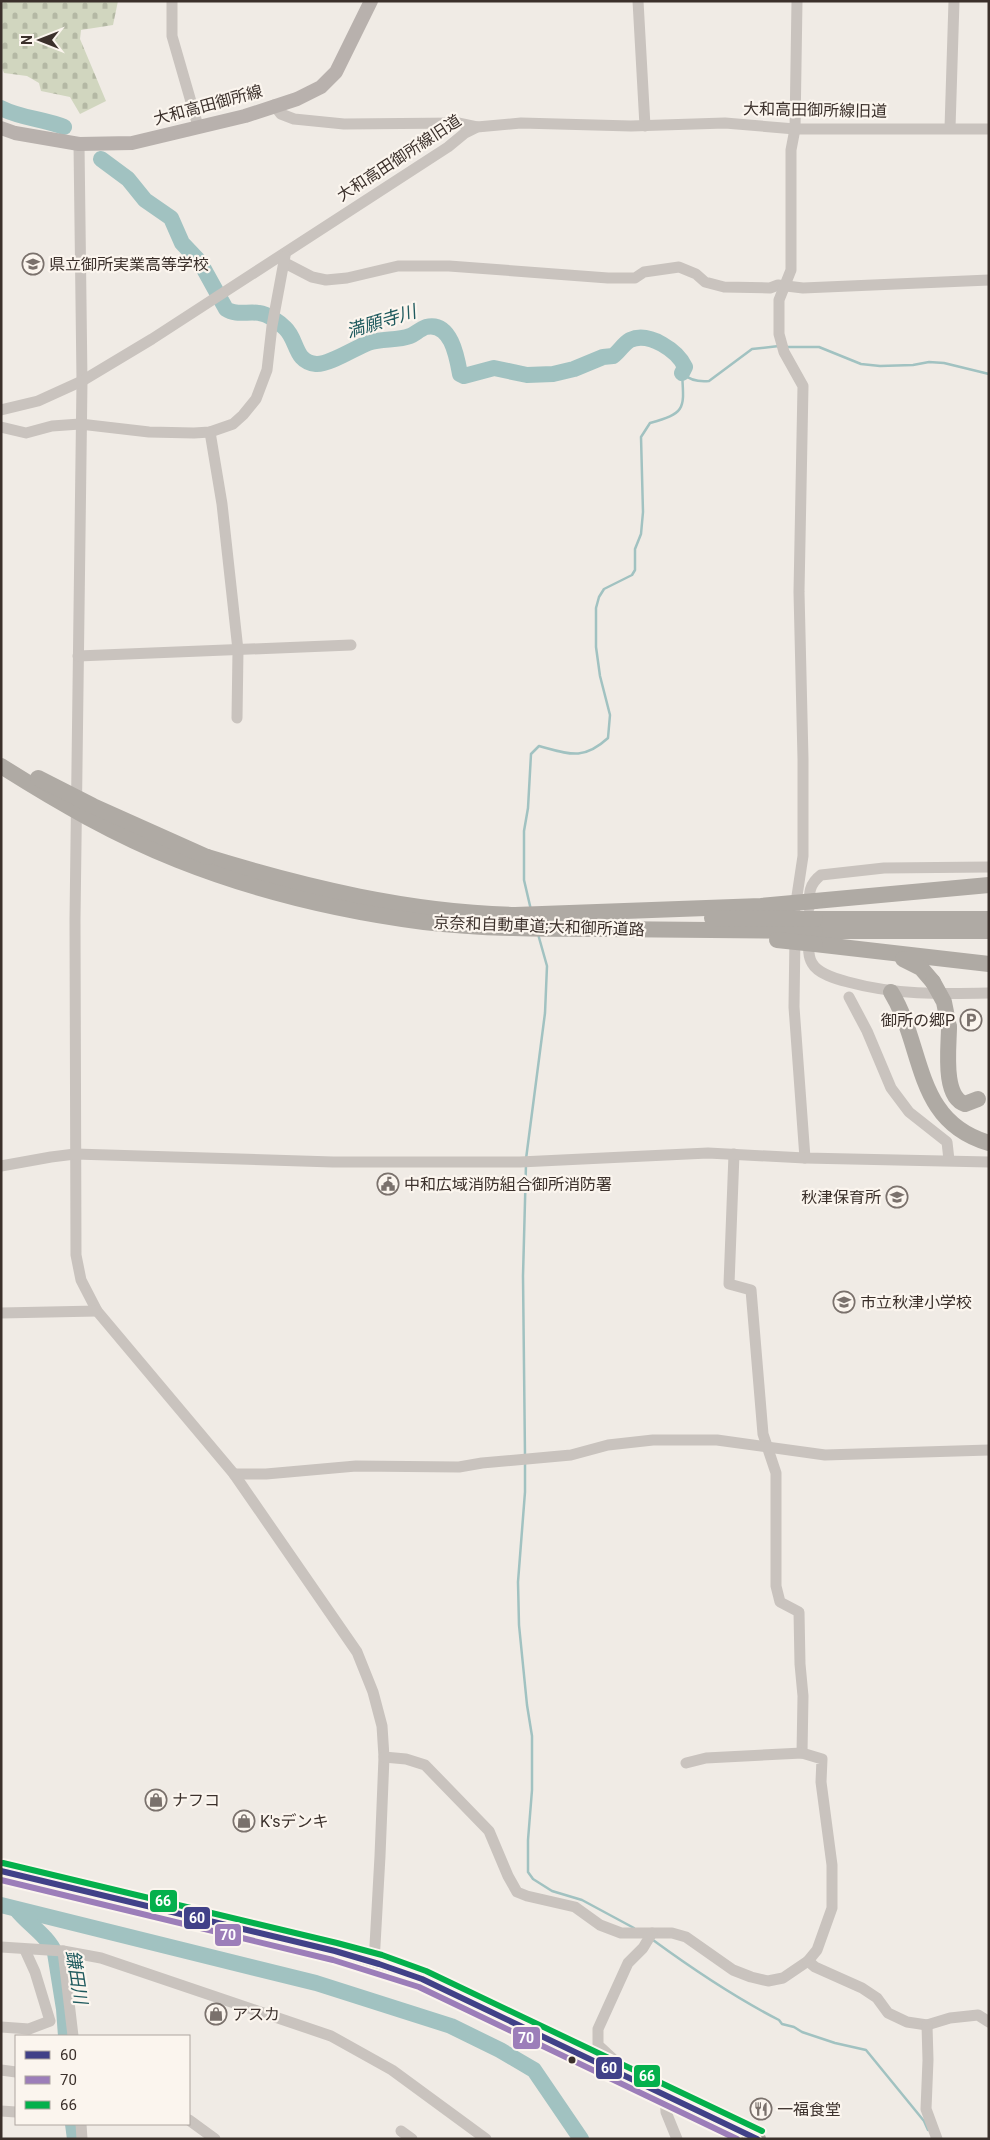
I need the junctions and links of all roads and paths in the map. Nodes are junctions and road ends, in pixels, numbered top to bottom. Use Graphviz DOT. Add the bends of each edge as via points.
graph roads {
  1 [pos="172,1"];
  2 [pos="371,1"];
  3 [pos="638,1"];
  4 [pos="797,1"];
  5 [pos="954,1"];
  6 [pos="274,105"];
  7 [pos="198,126"];
  8 [pos="645,126"];
  9 [pos="477,127"];
  10 [pos="1,128"];
  11 [pos="950,128"];
  12 [pos="795,129"];
  13 [pos="989,129"];
  14 [pos="79,144"];
  15 [pos="284,258"];
  16 [pos="989,280"];
  17 [pos="784,287"];
  18 [pos="82,381"];
  19 [pos="1,410"];
  20 [pos="80,424"];
  21 [pos="1,427"];
  22 [pos="210,432"];
  23 [pos="351,645"];
  24 [pos="238,650"];
  25 [pos="78,656"];
  26 [pos="237,718"];
  27 [pos="1,757"];
  28 [pos="1,766"];
  29 [pos="989,867"];
  30 [pos="989,885"];
  31 [pos="515,915"];
  32 [pos="989,919"];
  33 [pos="815,931"];
  34 [pos="989,931"];
  35 [pos="884,952"];
  36 [pos="989,964"];
  37 [pos="891,992"];
  38 [pos="989,993"];
  39 [pos="848,997"];
  40 [pos="923,1079"];
  41 [pos="989,1143"];
  42 [pos="75,1154"];
  43 [pos="734,1154"];
  44 [pos="805,1158"];
  45 [pos="949,1160"];
  46 [pos="989,1162"];
  47 [pos="1,1166"];
  48 [pos="97,1311"];
  49 [pos="1,1313"];
  50 [pos="768,1447"];
  51 [pos="989,1450"];
  52 [pos="234,1474"];
  53 [pos="802,1753"];
  54 [pos="384,1756"];
  55 [pos="686,1763"];
  56 [pos="1,1871"];
  57 [pos="649,1935"];
  58 [pos="1,1947"];
  59 [pos="29,1950"];
  60 [pos="63,1951"];
  61 [pos="808,1961"];
  62 [pos="374,1963"];
  63 [pos="989,2022"];
  64 [pos="927,2025"];
  65 [pos="1,2026"];
  66 [pos="29,2032"];
  67 [pos="73,2035"];
  68 [pos="1,2070"];
  69 [pos="15,2072"];
  70 [pos="640,2083"];
  71 [pos="665,2096"];
  72 [pos="1,2111"];
  73 [pos="15,2112"];
  74 [pos="190,2121"];
  75 [pos="81,2125"];
  76 [pos="401,2131"];
  77 [pos="82,2139"];
  78 [pos="215,2139"];
  79 [pos="412,2139"];
  80 [pos="486,2139"];
  81 [pos="677,2139"];
  82 [pos="758,2139"];
  83 [pos="937,2139"];
  1 -- 7 [label="street" via="172,36"];
  2 -- 6 [label="main road, 大和高田御所線" via="336,72 321,87 306,95"];
  3 -- 8 [label="street"];
  4 -- 12 [label="street"];
  5 -- 11 [label="street"];
  6 -- 7 [label="main road, 大和高田御所線" via="244,116"];
  6 -- 9 [label="street" via="282,114 294,119 344,124 458,122"];
  7 -- 14 [label="main road, 大和高田御所線" via="132,142"];
  8 -- 9 [label="street, 大和高田御所線旧道" via="521,123"];
  8 -- 12 [label="street, 大和高田御所線旧道" via="725,123"];
  9 -- 15 [label="street, 大和高田御所線旧道"];
  10 -- 14 [label="main road, 大和高田御所線"];
  11 -- 12 [label="street, 大和高田御所線旧道"];
  11 -- 13 [label="street, 大和高田御所線旧道"];
  12 -- 17 [label="street" via="791,150 791,270"];
  14 -- 18 [label="street"];
  15 -- 17 [label="street" via="312,277 326,280 398,266 448,266 608,278 635,278 644,272 679,267 705,282 724,287"];
  15 -- 18 [label="street, 大和高田御所線旧道"];
  15 -- 22 [label="street" via="267,370 256,399 233,424"];
  16 -- 17 [label="street"];
  17 -- 44 [label="street" via="779,300 780,334 784,352 803,386 799,592 803,856 796,896 794,1007"];
  18 -- 19 [label="street, 大和高田御所線旧道" via="38,401"];
  18 -- 20 [label="street"];
  20 -- 21 [label="street" via="52,426 26,433"];
  20 -- 22 [label="street" via="149,432"];
  20 -- 25 [label="street"];
  22 -- 24 [label="street" via="222,504"];
  23 -- 24 [label="street"];
  24 -- 25 [label="street"];
  24 -- 26 [label="street"];
  25 -- 42 [label="street"];
  27 -- 31 [label="highway, 京奈和自動車道;大和御所道路, bridge" via="137,827 242,868 369,900 475,914"];
  28 -- 33 [label="highway, 京奈和自動車道;大和御所道路, bridge" via="89,819 169,856 321,904 425,922 526,929 720,930 732,936"];
  29 -- 37 [label="street" via="863,869 821,875 814,881 809,894 811,962 817,969 840,980"];
  30 -- 31 [label="highway, bridge" via="761,906"];
  31 -- 33 [label="highway, 京奈和自動車道;大和御所道路, bridge"];
  32 -- 33 [label="highway, 京奈和自動車道;大和御所道路"];
  33 -- 34 [label="highway, 京奈和自動車道;大和御所道路"];
  33 -- 35 [label="highway"];
  35 -- 36 [label="highway"];
  35 -- 40 [label="highway, bridge" via="921,968 933,982 944,1002 952,1092 965,1104 978,1099 968,1107 953,1106 934,1094"];
  37 -- 38 [label="street"];
  37 -- 40 [label="highway" via="900,1009"];
  39 -- 45 [label="street" via="867,1031 891,1088 909,1112 947,1142"];
  40 -- 41 [label="highway" via="933,1102 947,1119 966,1134"];
  42 -- 43 [label="street" via="333,1162 520,1162 636,1155"];
  42 -- 47 [label="street"];
  42 -- 48 [label="street" via="76,1255 81,1280"];
  43 -- 44 [label="street"];
  43 -- 50 [label="street" via="729,1284 751,1290 763,1434"];
  44 -- 45 [label="street"];
  45 -- 46 [label="street"];
  48 -- 49 [label="street"];
  48 -- 52 [label="street"];
  50 -- 51 [label="street" via="825,1455"];
  50 -- 52 [label="street" via="717,1440 653,1440 608,1445 571,1455 459,1467 356,1466"];
  50 -- 53 [label="street" via="776,1473 776,1586 780,1602 799,1612"];
  52 -- 54 [label="street" via="357,1652 382,1726"];
  53 -- 55 [label="street" via="706,1758"];
  53 -- 61 [label="street" via="822,1759 821,1782 832,1865 832,1908 817,1950"];
  54 -- 57 [label="street" via="425,1765 489,1831 517,1892 575,1907 600,1925 621,1934"];
  54 -- 62 [label="street"];
  56 -- 62 [label="highway" via="70,1890 333,1950"];
  57 -- 61 [label="street" via="672,1933 686,1937 734,1970 768,1981 782,1978"];
  57 -- 70 [label="street" via="628,1963 598,2029 598,2046"];
  58 -- 59 [label="street"];
  59 -- 60 [label="street"];
  59 -- 66 [label="street" via="50,2021"];
  60 -- 67 [label="street"];
  60 -- 80 [label="street" via="101,1958 330,2036 392,2070"];
  61 -- 64 [label="street" via="862,1988 877,1998 888,2013 906,2022"];
  62 -- 70 [label="highway" via="422,1979"];
  63 -- 64 [label="street" via="978,2015"];
  64 -- 83 [label="street" via="926,2109"];
  65 -- 66 [label="street"];
  68 -- 69 [label="street"];
  70 -- 71 [label="highway"];
  71 -- 81 [label="street" via="666,2112"];
  71 -- 82 [label="highway"];
  72 -- 73 [label="street"];
  74 -- 78 [label="street"];
  75 -- 77 [label="street"];
  76 -- 79 [label="street"];
}
